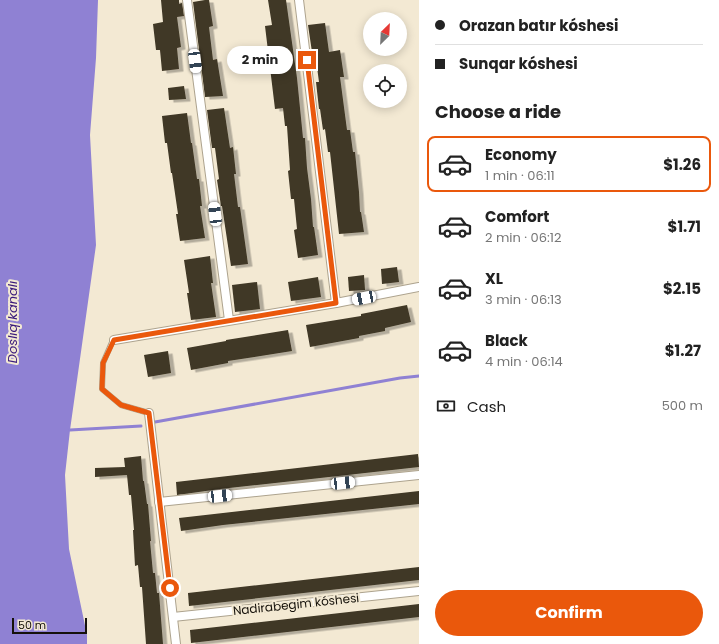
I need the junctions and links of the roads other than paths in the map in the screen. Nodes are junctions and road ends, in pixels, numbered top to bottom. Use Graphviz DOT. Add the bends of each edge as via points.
graph roads {
  1 [pos="187,0"];
  2 [pos="299,0"];
  3 [pos="419,287"];
  4 [pos="336,303"];
  5 [pos="229,320"];
  6 [pos="114,340"];
  7 [pos="149,413"];
  8 [pos="419,475"];
  9 [pos="159,502"];
  10 [pos="419,591"];
  11 [pos="173,617"];
  12 [pos="176,644"];
  1 -- 5 [label="street"];
  2 -- 4 [label="street"];
  3 -- 4 [label="street"];
  4 -- 5 [label="street"];
  5 -- 6 [label="street"];
  6 -- 7 [label="lane" via="103,363 102,389 121,405"];
  7 -- 9 [label="street"];
  8 -- 9 [label="street"];
  9 -- 11 [label="street"];
  10 -- 11 [label="street, Nadirabegim kóshesi"];
  11 -- 12 [label="street"];
}
